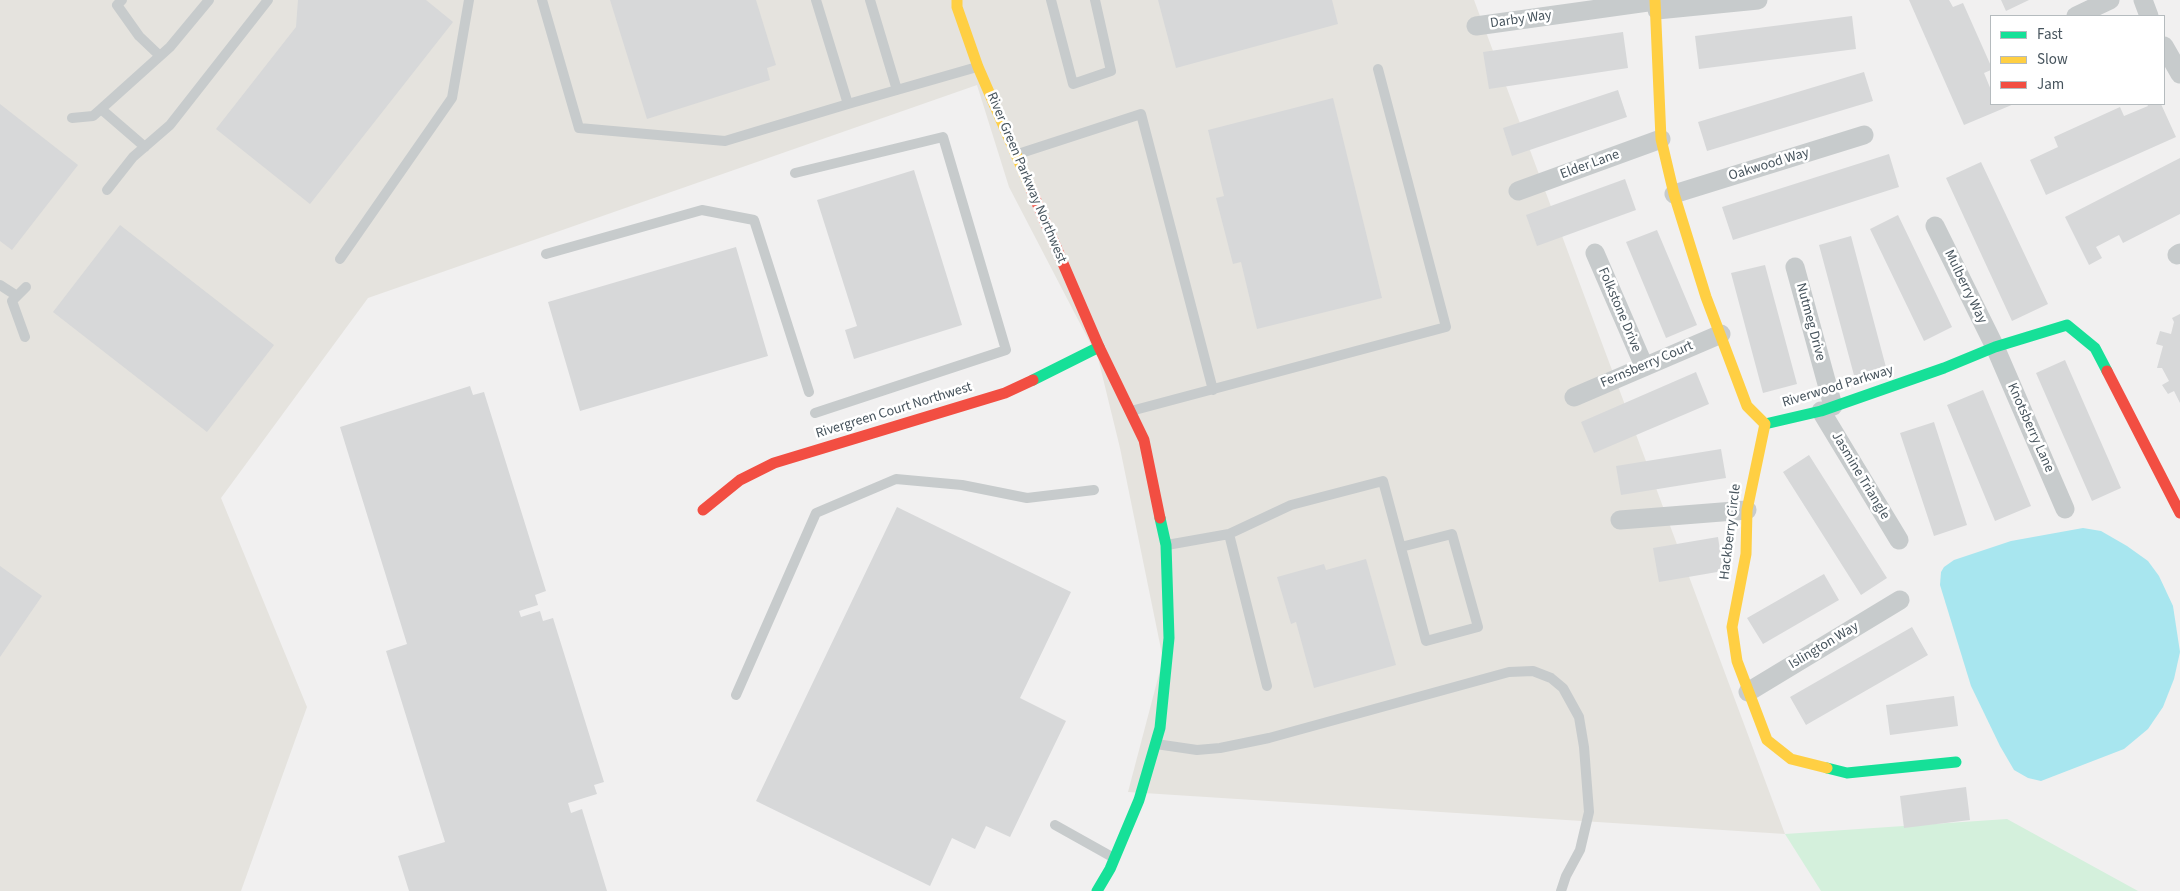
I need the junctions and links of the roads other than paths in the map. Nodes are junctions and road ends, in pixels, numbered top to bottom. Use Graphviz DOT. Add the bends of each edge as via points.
graph roads {
  1 [pos="122,0"];
  2 [pos="208,0"];
  3 [pos="268,0"];
  4 [pos="469,0"];
  5 [pos="542,0"];
  6 [pos="816,0"];
  7 [pos="870,0"];
  8 [pos="1051,0"];
  9 [pos="1095,0"];
  10 [pos="1758,0"];
  11 [pos="2110,0"];
  12 [pos="2143,0"];
  13 [pos="959,2"];
  14 [pos="1656,4"];
  15 [pos="2078,15"];
  16 [pos="2149,15"];
  17 [pos="1476,26"];
  18 [pos="2165,48"];
  19 [pos="160,56"];
  20 [pos="978,67"];
  21 [pos="1378,69"];
  22 [pos="2180,74"];
  23 [pos="897,90"];
  24 [pos="848,104"];
  25 [pos="101,109"];
  26 [pos="72,118"];
  27 [pos="1864,135"];
  28 [pos="1661,139"];
  29 [pos="145,147"];
  30 [pos="1016,155"];
  31 [pos="795,174"];
  32 [pos="108,190"];
  33 [pos="1518,191"];
  34 [pos="1674,194"];
  35 [pos="1935,226"];
  36 [pos="1595,253"];
  37 [pos="546,254"];
  38 [pos="340,259"];
  39 [pos="1795,267"];
  40 [pos="0,285"];
  41 [pos="26,287"];
  42 [pos="17,296"];
  43 [pos="1720,334"];
  44 [pos="25,337"];
  45 [pos="1099,347"];
  46 [pos="1995,348"];
  47 [pos="1644,366"];
  48 [pos="1213,390"];
  49 [pos="809,392"];
  50 [pos="1574,397"];
  51 [pos="1827,409"];
  52 [pos="1130,412"];
  53 [pos="815,413"];
  54 [pos="1765,424"];
  55 [pos="1094,490"];
  56 [pos="2065,509"];
  57 [pos="703,510"];
  58 [pos="1747,510"];
  59 [pos="2180,513"];
  60 [pos="1620,520"];
  61 [pos="1229,534"];
  62 [pos="1899,540"];
  63 [pos="1166,546"];
  64 [pos="1401,547"];
  65 [pos="1900,600"];
  66 [pos="1268,686"];
  67 [pos="1748,692"];
  68 [pos="736,695"];
  69 [pos="1155,744"];
  70 [pos="1956,762"];
  71 [pos="1055,825"];
  72 [pos="1115,858"];
  73 [pos="1097,891"];
  74 [pos="1561,891"];
  1 -- 19 [label="lane" via="117,5 139,36"];
  2 -- 19 [label="lane"];
  3 -- 29 [label="lane" via="170,125"];
  4 -- 38 [label="lane" via="452,98"];
  5 -- 24 [label="lane" via="579,128 726,141"];
  6 -- 24 [label="lane"];
  7 -- 23 [label="lane"];
  8 -- 9 [label="lane" via="1072,84 1111,70"];
  10 -- 14 [label="street, Darby Way"];
  11 -- 15 [label="street"];
  12 -- 16 [label="street"];
  13 -- 20 [label="street, River Green Parkway Northwest"];
  14 -- 17 [label="street, Darby Way"];
  14 -- 28 [label="street"];
  18 -- 22 [label="street"];
  19 -- 25 [label="lane"];
  20 -- 23 [label="lane"];
  20 -- 30 [label="street, River Green Parkway Northwest"];
  21 -- 48 [label="lane" via="1446,328"];
  23 -- 24 [label="lane"];
  25 -- 26 [label="lane" via="93,116"];
  25 -- 29 [label="lane"];
  27 -- 34 [label="street, Oakwood Way"];
  28 -- 33 [label="street, Elder Lane"];
  28 -- 34 [label="street"];
  29 -- 32 [label="lane" via="133,157"];
  30 -- 45 [label="street, River Green Parkway Northwest"];
  30 -- 48 [label="lane" via="1141,114"];
  31 -- 53 [label="lane" via="943,137 1006,350"];
  34 -- 43 [label="street"];
  35 -- 46 [label="street, Mulberry Way"];
  36 -- 47 [label="street, Folkstone Drive"];
  37 -- 49 [label="lane" via="702,210 754,220"];
  39 -- 51 [label="street, Nutmeg Drive"];
  40 -- 42 [label="lane"];
  41 -- 42 [label="lane"];
  42 -- 44 [label="lane" via="12,301"];
  43 -- 47 [label="street, Fernsberry Court"];
  43 -- 54 [label="street" via="1747,406"];
  45 -- 52 [label="street, River Green Parkway Northwest"];
  45 -- 57 [label="street, Rivergreen Court Northwest" via="1006,393 774,463 740,480"];
  46 -- 51 [label="street, Riverwood Parkway"];
  46 -- 56 [label="street, Knotsberry Lane"];
  46 -- 59 [label="street, Riverwood Parkway" via="2067,325 2096,348"];
  47 -- 50 [label="street, Fernsberry Court"];
  48 -- 52 [label="lane"];
  51 -- 54 [label="street, Riverwood Parkway"];
  51 -- 62 [label="street, Jasmine Triangle"];
  52 -- 63 [label="street, River Green Parkway Northwest" via="1144,440"];
  54 -- 58 [label="street, Hackberry Circle"];
  55 -- 68 [label="lane" via="1027,498 962,485 896,479 816,512"];
  58 -- 60 [label="street"];
  58 -- 67 [label="street, Hackberry Circle" via="1746,554 1732,627 1737,661"];
  61 -- 63 [label="lane"];
  61 -- 64 [label="lane" via="1291,505 1383,481"];
  61 -- 66 [label="lane"];
  63 -- 69 [label="street, River Green Parkway Northwest" via="1169,638 1160,728"];
  64 -- 64 [label="lane" via="1426,641 1478,627 1452,534"];
  65 -- 67 [label="street, Islington Way"];
  67 -- 70 [label="street, Hackberry Circle" via="1767,740 1791,759 1846,773"];
  69 -- 72 [label="street, River Green Parkway Northwest" via="1139,800"];
  69 -- 74 [label="lane" via="1197,750 1220,748 1269,738 1509,672 1533,671 1551,678 1563,688 1579,717 1584,747 1590,812 1580,850"];
  71 -- 72 [label="lane"];
  72 -- 73 [label="street, River Green Parkway Northwest"];
}
